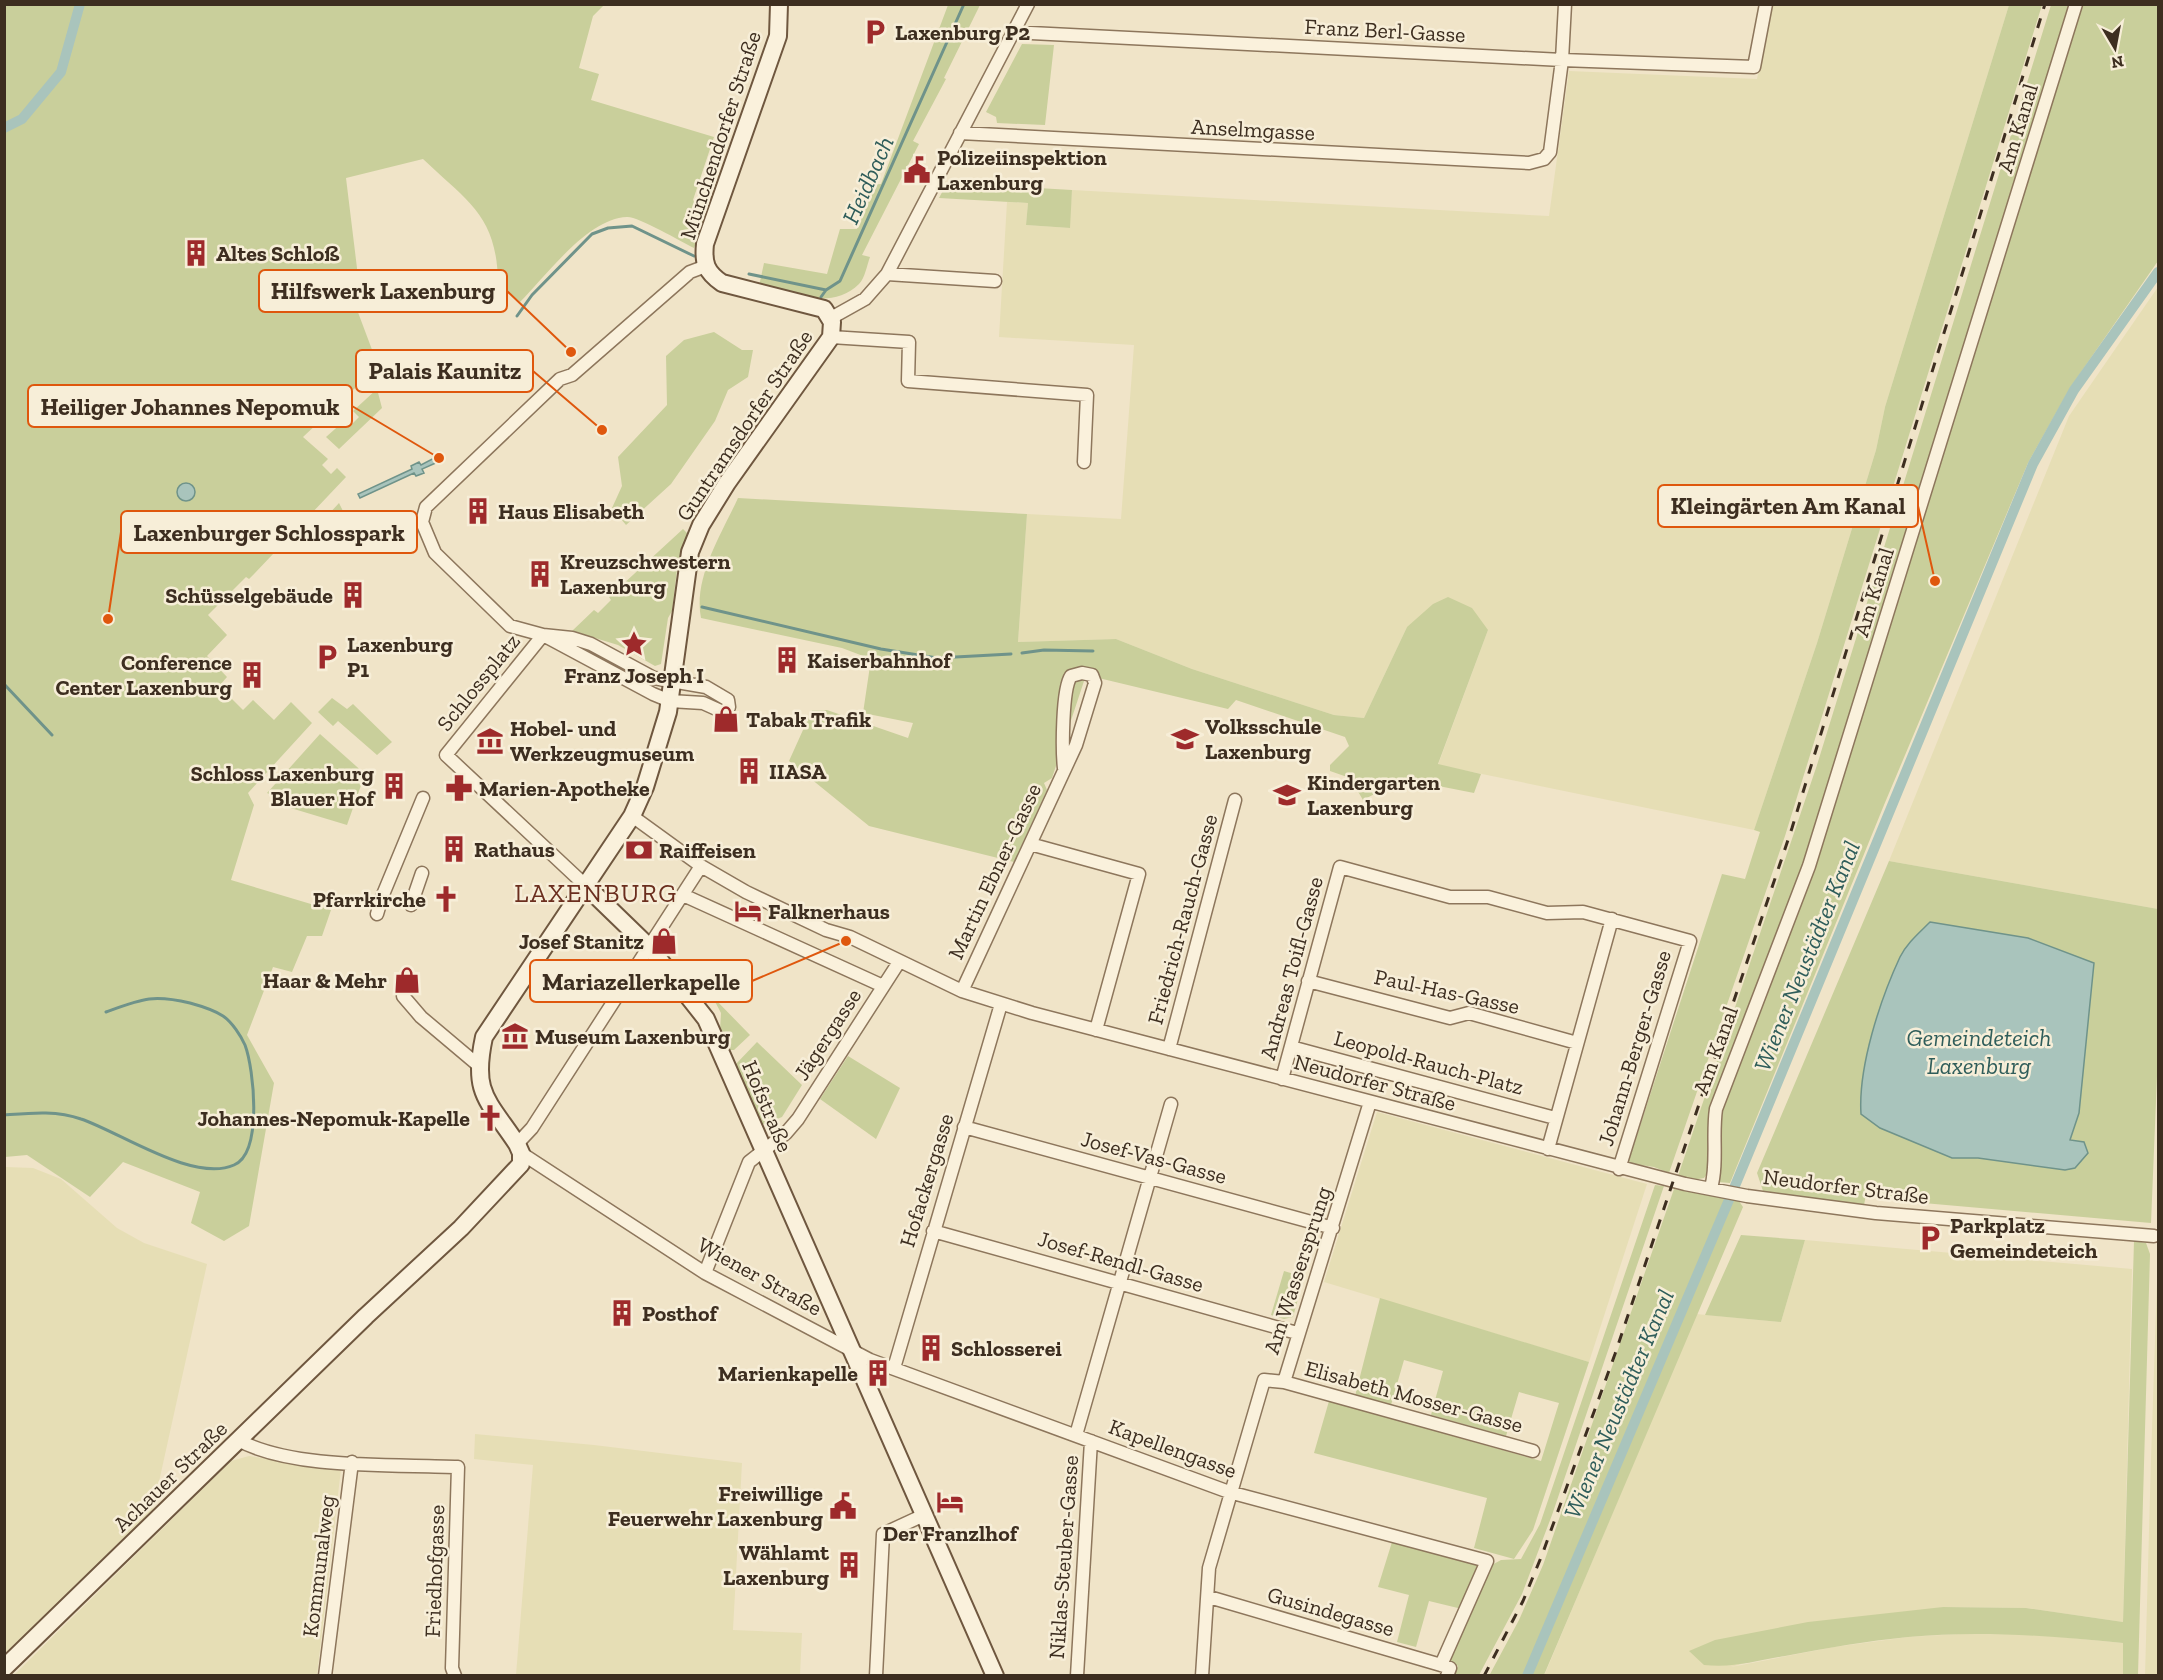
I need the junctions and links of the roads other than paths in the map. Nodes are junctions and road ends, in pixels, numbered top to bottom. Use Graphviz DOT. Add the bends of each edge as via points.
graph roads {
  1 [pos="779,4"];
  2 [pos="1028,4"];
  3 [pos="1565,4"];
  4 [pos="1766,4"];
  5 [pos="2076,4"];
  6 [pos="1013,32"];
  7 [pos="1562,60"];
  8 [pos="960,133"];
  9 [pos="706,266"];
  10 [pos="887,274"];
  11 [pos="995,281"];
  12 [pos="831,318"];
  13 [pos="831,337"];
  14 [pos="1084,462"];
  15 [pos="543,636"];
  16 [pos="673,680"];
  17 [pos="670,701"];
  18 [pos="446,755"];
  19 [pos="1064,768"];
  20 [pos="423,798"];
  21 [pos="1235,800"];
  22 [pos="632,816"];
  23 [pos="1030,844"];
  24 [pos="701,866"];
  25 [pos="422,873"];
  26 [pos="586,886"];
  27 [pos="683,895"];
  28 [pos="411,905"];
  29 [pos="377,914"];
  30 [pos="1612,919"];
  31 [pos="650,948"];
  32 [pos="899,962"];
  33 [pos="1308,981"];
  34 [pos="883,986"];
  35 [pos="962,991"];
  36 [pos="403,996"];
  37 [pos="1001,1004"];
  38 [pos="1096,1030"];
  39 [pos="1577,1043"];
  40 [pos="1291,1047"];
  41 [pos="1169,1049"];
  42 [pos="478,1065"];
  43 [pos="1282,1079"];
  44 [pos="1370,1102"];
  45 [pos="1171,1104"];
  46 [pos="1555,1118"];
  47 [pos="964,1127"];
  48 [pos="519,1148"];
  49 [pos="1548,1149"];
  50 [pos="762,1152"];
  51 [pos="1619,1169"];
  52 [pos="1149,1178"];
  53 [pos="1717,1190"];
  54 [pos="1332,1228"];
  55 [pos="933,1231"];
  56 [pos="2154,1236"];
  57 [pos="705,1273"];
  58 [pos="1120,1283"];
  59 [pos="1297,1333"];
  60 [pos="853,1351"];
  61 [pos="894,1368"];
  62 [pos="1284,1382"];
  63 [pos="1076,1435"];
  64 [pos="238,1440"];
  65 [pos="1091,1441"];
  66 [pos="1533,1451"];
  67 [pos="352,1462"];
  68 [pos="1229,1492"];
  69 [pos="924,1515"];
  70 [pos="1209,1598"];
  71 [pos="4,1668"];
  72 [pos="1444,1670"];
  73 [pos="325,1676"];
  74 [pos="455,1676"];
  75 [pos="876,1676"];
  76 [pos="995,1676"];
  77 [pos="1077,1676"];
  78 [pos="1202,1676"];
  1 -- 9 [label="main road, Münchendorfer Straße" via="778,36 705,243"];
  2 -- 6 [label="street, Guntramsdorfer Straße"];
  3 -- 7 [label="street"];
  4 -- 7 [label="street, Franz Berl-Gasse" via="1754,67"];
  5 -- 53 [label="street, Am Kanal" via="1809,866 1716,1109 1712,1140"];
  6 -- 7 [label="street, Franz Berl-Gasse"];
  6 -- 8 [label="street, Guntramsdorfer Straße"];
  7 -- 8 [label="street, Anselmgasse" via="1550,152 1544,159 1529,163"];
  8 -- 10 [label="street, Guntramsdorfer Straße"];
  9 -- 12 [label="main road" via="710,275 722,283 818,306"];
  9 -- 15 [label="street, Münchendorfer Straße" via="690,272 572,375 560,379 426,507 422,522 435,553 510,626"];
  10 -- 11 [label="street"];
  10 -- 12 [label="street, Guntramsdorfer Straße" via="866,299"];
  12 -- 13 [label="main road, Guntramsdorfer Straße"];
  13 -- 14 [label="street" via="909,342 908,381 1087,395"];
  13 -- 16 [label="main road, Guntramsdorfer Straße" via="700,525 690,552"];
  15 -- 16 [label="street" via="591,644 654,678"];
  15 -- 17 [label="street"];
  15 -- 18 [label="street, Schlossplatz"];
  16 -- 17 [label="main road, Guntramsdorfer Straße"];
  16 -- 17 [label="street" via="712,689 731,702 723,712 703,703"];
  17 -- 22 [label="main road, Guntramsdorfer Straße" via="654,760"];
  18 -- 26 [label="street, Hofstraße"];
  19 -- 19 [label="street, Martin Ebner-Gasse" via="1060,741 1066,715 1066,683 1071,676 1092,675 1095,683"];
  19 -- 23 [label="street, Martin Ebner-Gasse"];
  20 -- 29 [label="street"];
  21 -- 41 [label="street, Friedrich-Rauch-Gasse"];
  22 -- 24 [label="street, Neudorfer Straße"];
  22 -- 26 [label="main road, Guntramsdorfer Straße"];
  23 -- 35 [label="street, Martin Ebner-Gasse"];
  23 -- 38 [label="street" via="1139,874"];
  24 -- 27 [label="street"];
  24 -- 32 [label="street, Neudorfer Straße" via="816,926 850,937"];
  25 -- 28 [label="street"];
  26 -- 31 [label="main road, Hofstraße"];
  26 -- 42 [label="main road, Guntramsdorfer Straße" via="484,1037"];
  27 -- 31 [label="street"];
  27 -- 34 [label="street"];
  30 -- 33 [label="street, Andreas Toifl-Gasse" via="1583,912 1547,914 1488,897 1450,897 1340,867"];
  30 -- 39 [label="street"];
  30 -- 51 [label="street, Johann-Berger-Gasse" via="1690,941"];
  31 -- 48 [label="street"];
  31 -- 50 [label="main road, Hofstraße" via="706,1019"];
  32 -- 34 [label="street, Jägergasse"];
  32 -- 35 [label="street, Neudorfer Straße"];
  33 -- 39 [label="street, Paul-Has-Gasse" via="1450,1018 1469,1013"];
  33 -- 40 [label="street, Andreas Toifl-Gasse"];
  34 -- 50 [label="street, Jägergasse" via="798,1119"];
  35 -- 37 [label="street, Neudorfer Straße"];
  36 -- 42 [label="street" via="421,1017"];
  37 -- 38 [label="street, Neudorfer Straße"];
  37 -- 47 [label="street, Hofackergasse"];
  38 -- 41 [label="street, Neudorfer Straße"];
  39 -- 46 [label="street"];
  40 -- 43 [label="street, Andreas Toifl-Gasse"];
  40 -- 46 [label="street, Leopold-Rauch-Platz"];
  41 -- 43 [label="street, Neudorfer Straße"];
  42 -- 48 [label="main road, Wiener Straße" via="478,1083"];
  43 -- 44 [label="street, Neudorfer Straße"];
  44 -- 49 [label="street, Neudorfer Straße"];
  44 -- 54 [label="street, Am Wassersprung"];
  45 -- 52 [label="street, Niklas-Steuber-Gasse"];
  46 -- 49 [label="street"];
  47 -- 52 [label="street, Josef-Vas-Gasse"];
  47 -- 55 [label="street, Hofackergasse"];
  48 -- 57 [label="street, Wiener Straße"];
  48 -- 64 [label="main road, Achauer Straße" via="521,1164 514,1174"];
  49 -- 51 [label="street, Neudorfer Straße"];
  50 -- 57 [label="street, Jägergasse" via="749,1162"];
  50 -- 60 [label="main road, Hofstraße"];
  51 -- 53 [label="street, Neudorfer Straße"];
  52 -- 54 [label="street, Josef-Vas-Gasse"];
  52 -- 58 [label="street, Niklas-Steuber-Gasse"];
  53 -- 56 [label="street, Neudorfer Straße" via="1876,1213"];
  54 -- 59 [label="street, Am Wassersprung"];
  55 -- 58 [label="street, Josef-Rendl-Gasse"];
  55 -- 61 [label="street, Hofackergasse"];
  57 -- 60 [label="street, Wiener Straße"];
  58 -- 59 [label="street, Josef-Rendl-Gasse"];
  58 -- 63 [label="street, Niklas-Steuber-Gasse"];
  59 -- 62 [label="street, Am Wassersprung"];
  60 -- 61 [label="street, Kapellengasse"];
  60 -- 69 [label="main road"];
  61 -- 63 [label="street, Kapellengasse"];
  62 -- 66 [label="street, Elisabeth Mosser-Gasse"];
  62 -- 68 [label="street, Am Wassersprung" via="1264,1380"];
  63 -- 65 [label="street, Kapellengasse"];
  64 -- 67 [label="street" via="257,1450"];
  64 -- 71 [label="main road, Achauer Straße"];
  65 -- 68 [label="street, Kapellengasse"];
  65 -- 77 [label="street, Niklas-Steuber-Gasse"];
  67 -- 73 [label="street, Kommunalweg"];
  67 -- 74 [label="street, Friedhofgasse" via="458,1467 452,1668"];
  68 -- 70 [label="street, Am Wassersprung" via="1209,1568"];
  68 -- 72 [label="street, Kapellengasse" via="1487,1561"];
  69 -- 75 [label="street" via="883,1534"];
  69 -- 76 [label="main road"];
  70 -- 72 [label="street, Gusindegasse"];
  70 -- 78 [label="street, Am Wassersprung"];
}
